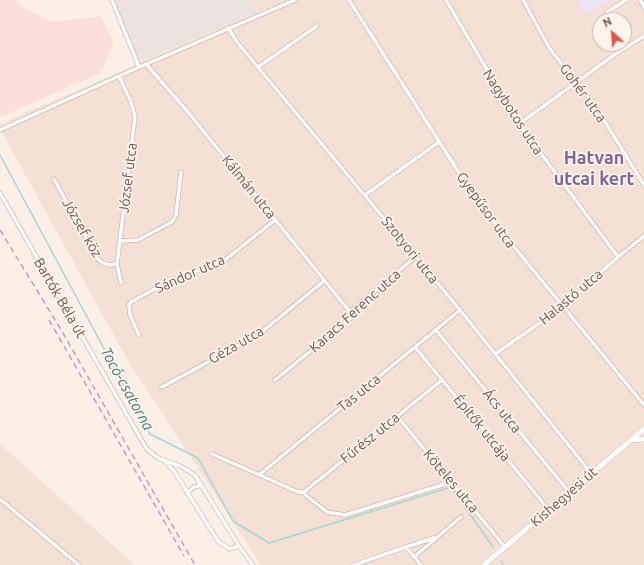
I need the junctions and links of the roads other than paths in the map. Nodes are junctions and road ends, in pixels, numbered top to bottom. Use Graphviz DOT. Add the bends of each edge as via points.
graph roads {
  1 [pos="112,0"];
  2 [pos="295,0"];
  3 [pos="349,0"];
  4 [pos="446,0"];
  5 [pos="523,0"];
  6 [pos="626,0"];
  7 [pos="640,0"];
  8 [pos="644,7"];
  9 [pos="607,12"];
  10 [pos="317,26"];
  11 [pos="228,28"];
  12 [pos="644,36"];
  13 [pos="146,64"];
  14 [pos="139,67"];
  15 [pos="258,67"];
  16 [pos="119,76"];
  17 [pos="577,81"];
  18 [pos="519,124"];
  19 [pos="0,130"];
  20 [pos="439,142"];
  21 [pos="180,172"];
  22 [pos="54,179"];
  23 [pos="644,185"];
  24 [pos="0,193"];
  25 [pos="365,196"];
  26 [pos="275,220"];
  27 [pos="644,236"];
  28 [pos="120,241"];
  29 [pos="618,256"];
  30 [pos="415,257"];
  31 [pos="117,264"];
  32 [pos="324,281"];
  33 [pos="121,283"];
  34 [pos="564,305"];
  35 [pos="460,310"];
  36 [pos="350,312"];
  37 [pos="436,330"];
  38 [pos="139,335"];
  39 [pos="415,347"];
  40 [pos="495,354"];
  41 [pos="276,380"];
  42 [pos="442,380"];
  43 [pos="162,387"];
  44 [pos="644,405"];
  45 [pos="397,416"];
  46 [pos="644,429"];
  47 [pos="644,439"];
  48 [pos="630,440"];
  49 [pos="212,454"];
  50 [pos="164,460"];
  51 [pos="591,473"];
  52 [pos="259,475"];
  53 [pos="450,480"];
  54 [pos="202,485"];
  55 [pos="569,492"];
  56 [pos="187,493"];
  57 [pos="300,493"];
  58 [pos="0,499"];
  59 [pos="549,510"];
  60 [pos="461,517"];
  61 [pos="437,537"];
  62 [pos="420,542"];
  63 [pos="240,546"];
  64 [pos="406,547"];
  65 [pos="505,547"];
  66 [pos="423,548"];
  67 [pos="414,557"];
  68 [pos="73,563"];
  69 [pos="79,565"];
  70 [pos="254,565"];
  71 [pos="354,565"];
  72 [pos="420,565"];
  73 [pos="484,565"];
  1 -- 14 [label="street"];
  2 -- 11 [label="street"];
  3 -- 20 [label="street, Gyepűsor utca"];
  4 -- 18 [label="street, Nagybotos utca"];
  5 -- 17 [label="street, Gohér utca" via="550,49"];
  6 -- 9 [label="street"];
  7 -- 8 [label="street"];
  10 -- 15 [label="street"];
  11 -- 13 [label="street"];
  11 -- 15 [label="street, Szotyori utca"];
  12 -- 17 [label="street"];
  13 -- 14 [label="street"];
  13 -- 26 [label="street, Kálmán utca"];
  14 -- 16 [label="street"];
  15 -- 25 [label="street, Szotyori utca"];
  16 -- 19 [label="street"];
  16 -- 28 [label="street, József utca" via="135,117"];
  17 -- 18 [label="street"];
  17 -- 23 [label="street, Gohér utca"];
  18 -- 29 [label="street, Nagybotos utca"];
  20 -- 25 [label="street"];
  20 -- 34 [label="street, Gyepűsor utca" via="479,204"];
  21 -- 28 [label="street" via="176,215 172,222 138,240"];
  22 -- 31 [label="street, József köz" via="97,258 103,263"];
  24 -- 50 [label="street, Bartók Béla út" via="146,448"];
  25 -- 30 [label="street, Szotyori utca"];
  26 -- 32 [label="street, Kálmán utca"];
  26 -- 38 [label="street, Sándor utca" via="225,260 134,299 129,305 130,315"];
  27 -- 29 [label="street, Halastó utca"];
  28 -- 31 [label="street, József utca"];
  29 -- 34 [label="street, Halastó utca"];
  30 -- 35 [label="street, Szotyori utca"];
  30 -- 36 [label="street, Karacs Ferenc utca"];
  31 -- 33 [label="street, József utca"];
  32 -- 36 [label="street, Kálmán utca"];
  32 -- 43 [label="street, Géza utca" via="258,335"];
  34 -- 40 [label="street, Halastó utca"];
  34 -- 44 [label="street, Gyepűsor utca"];
  35 -- 37 [label="street, Tas utca"];
  35 -- 40 [label="street, Szotyori utca"];
  36 -- 41 [label="street, Karacs Ferenc utca" via="350,319"];
  37 -- 39 [label="street, Tas utca"];
  37 -- 55 [label="street, Ács utca"];
  39 -- 42 [label="street, Építők utcája"];
  39 -- 52 [label="street, Tas utca"];
  40 -- 51 [label="street, Szotyori utca"];
  42 -- 45 [label="street, Fűrész utca"];
  42 -- 59 [label="street, Építők utcája"];
  45 -- 53 [label="street, Köteles utca"];
  45 -- 57 [label="street, Fűrész utca"];
  46 -- 48 [label="street, Kishegyesi út"];
  47 -- 48 [label="street"];
  48 -- 51 [label="street, Kishegyesi út"];
  49 -- 52 [label="street"];
  50 -- 54 [label="street, Bartók Béla út" via="188,470"];
  50 -- 56 [label="street"];
  51 -- 55 [label="street, Kishegyesi út"];
  52 -- 57 [label="street"];
  53 -- 57 [label="street" via="442,485 345,515 327,512"];
  53 -- 65 [label="street, Köteles utca"];
  54 -- 56 [label="street"];
  54 -- 63 [label="street, Bartók Béla út"];
  55 -- 59 [label="street, Kishegyesi út"];
  56 -- 63 [label="street" via="218,541 229,549"];
  58 -- 68 [label="street"];
  59 -- 65 [label="street, Kishegyesi út"];
  60 -- 61 [label="street"];
  61 -- 62 [label="street"];
  61 -- 66 [label="street"];
  62 -- 64 [label="street"];
  62 -- 66 [label="street"];
  63 -- 70 [label="street, Bartók Béla út"];
  64 -- 67 [label="street"];
  64 -- 71 [label="street"];
  65 -- 73 [label="street, Kishegyesi út"];
  66 -- 67 [label="street"];
  67 -- 72 [label="street"];
  68 -- 69 [label="street"];
}
